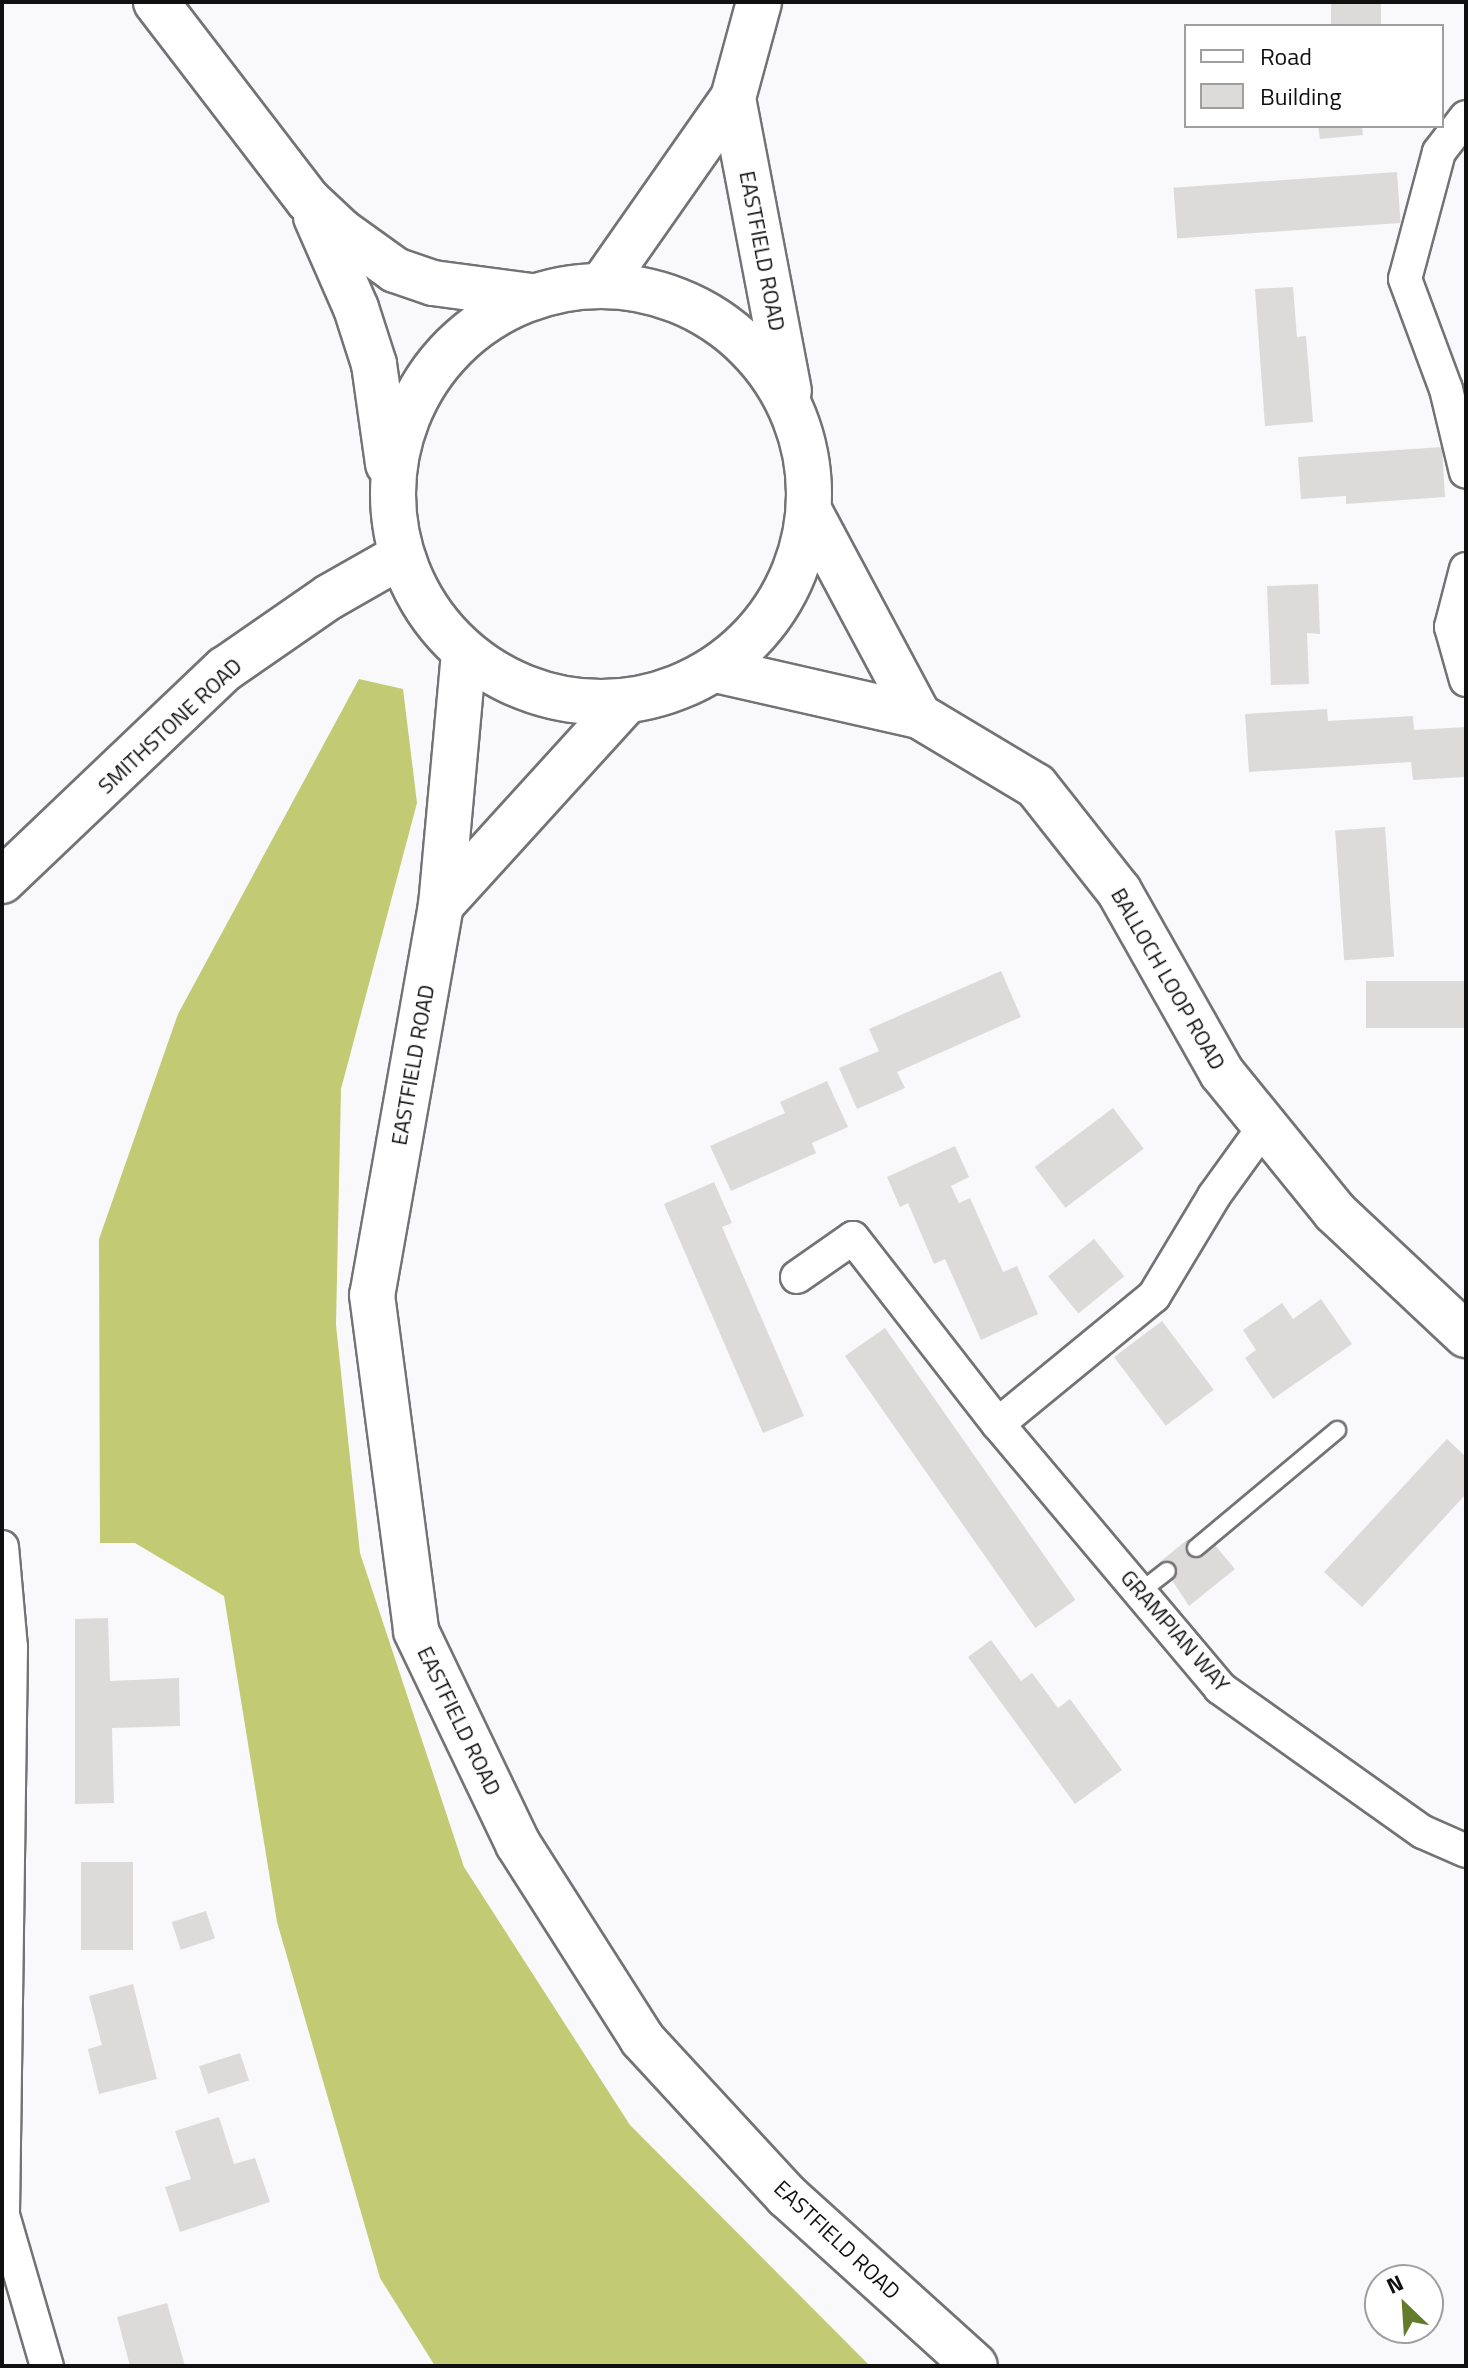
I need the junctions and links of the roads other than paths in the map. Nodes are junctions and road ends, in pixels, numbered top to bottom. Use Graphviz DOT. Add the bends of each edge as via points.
graph roads {
  1 [pos="156,2"];
  2 [pos="759,2"];
  3 [pos="733,98"];
  4 [pos="1466,117"];
  5 [pos="308,200"];
  6 [pos="602,285"];
  7 [pos="531,296"];
  8 [pos="791,404"];
  9 [pos="1466,472"];
  10 [pos="392,497"];
  11 [pos="811,514"];
  12 [pos="396,559"];
  13 [pos="1466,569"];
  14 [pos="464,653"];
  15 [pos="716,670"];
  16 [pos="1466,680"];
  17 [pos="625,703"];
  18 [pos="919,716"];
  19 [pos="13,871"];
  20 [pos="441,905"];
  21 [pos="1266,1124"];
  22 [pos="797,1277"];
  23 [pos="1466,1335"];
  24 [pos="998,1424"];
  25 [pos="1337,1430"];
  26 [pos="2,1547"];
  27 [pos="1196,1548"];
  28 [pos="1167,1571"];
  29 [pos="1140,1592"];
  30 [pos="1466,1851"];
  31 [pos="3,2215"];
  32 [pos="47,2366"];
  33 [pos="975,2366"];
  1 -- 5 [label="main road"];
  2 -- 3 [label="main road, EASTFIELD ROAD"];
  3 -- 6 [label="main road, EASTFIELD ROAD"];
  3 -- 8 [label="main road, EASTFIELD ROAD"];
  4 -- 9 [label="street" via="1439,152 1405,279 1446,389"];
  5 -- 7 [label="main road" via="395,270 433,283"];
  5 -- 10 [label="main road" via="356,308 374,364"];
  6 -- 7 [label="main road"];
  6 -- 8 [label="main road" via="661,293 699,309 761,358"];
  7 -- 10 [label="main road" via="453,346 415,399 394,465"];
  8 -- 11 [label="main road" via="807,450"];
  10 -- 12 [label="main road"];
  11 -- 15 [label="main road" via="796,574 773,615"];
  11 -- 18 [label="main road"];
  12 -- 14 [label="main road" via="423,604"];
  12 -- 19 [label="main road, SMITHSTONE ROAD" via="329,597 225,669"];
  13 -- 16 [label="street" via="1451,627"];
  14 -- 17 [label="main road" via="509,683 565,700"];
  14 -- 20 [label="main road, EASTFIELD ROAD"];
  15 -- 17 [label="main road"];
  15 -- 18 [label="main road, BALLOCH LOOP ROAD"];
  17 -- 20 [label="main road"];
  18 -- 21 [label="main road, BALLOCH LOOP ROAD" via="1036,786 1119,891 1222,1073"];
  20 -- 33 [label="main road, EASTFIELD ROAD" via="372,1295 416,1631 518,1844 642,2039 787,2196"];
  21 -- 23 [label="main road, BALLOCH LOOP ROAD" via="1335,1212"];
  21 -- 24 [label="street" via="1214,1196 1154,1296"];
  22 -- 24 [label="street, GRAMPIAN WAY" via="853,1238"];
  24 -- 29 [label="street, GRAMPIAN WAY"];
  25 -- 27 [label="lane"];
  26 -- 31 [label="street" via="11,1647"];
  28 -- 29 [label="lane"];
  29 -- 30 [label="street, GRAMPIAN WAY" via="1220,1688 1423,1832"];
  31 -- 32 [label="street"];
}
